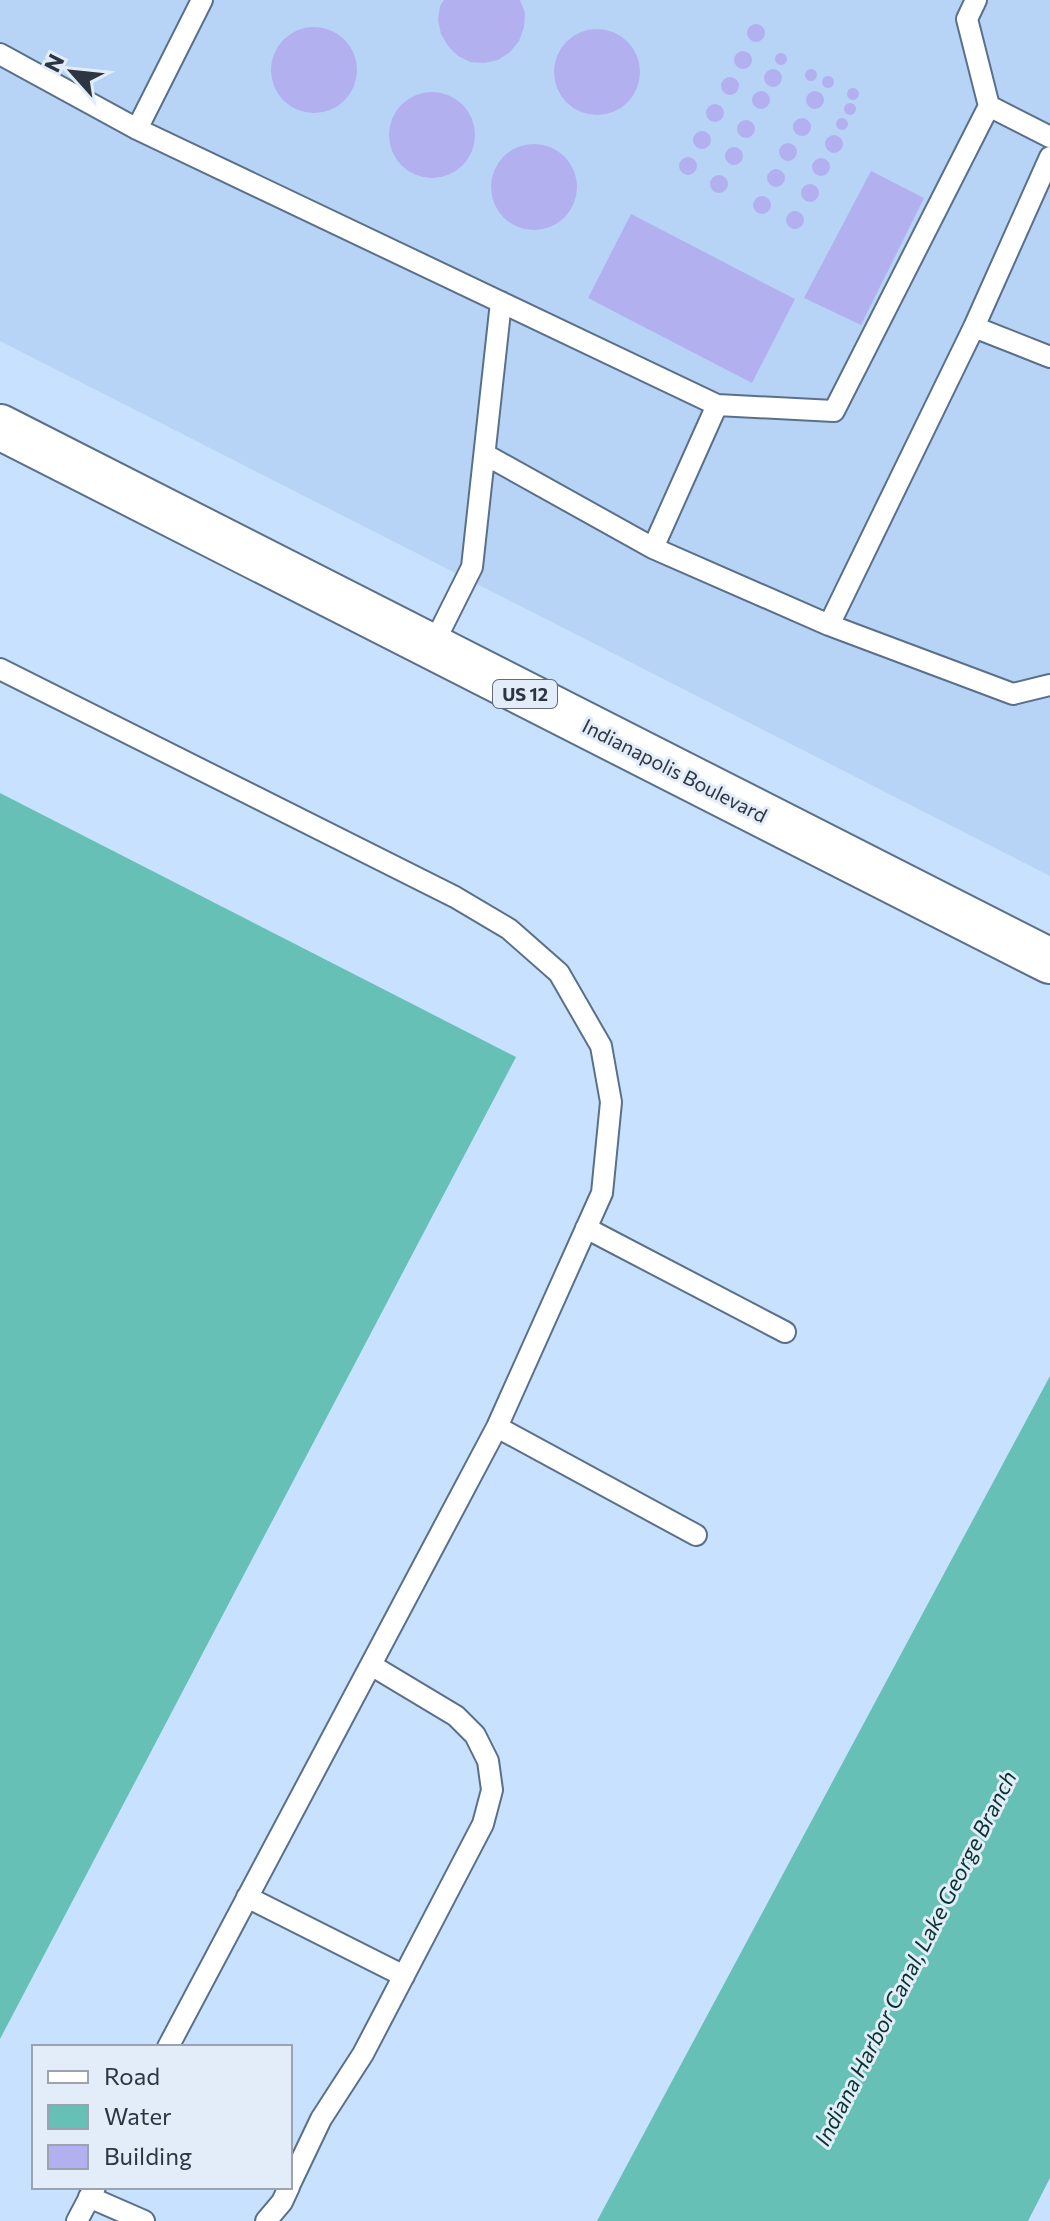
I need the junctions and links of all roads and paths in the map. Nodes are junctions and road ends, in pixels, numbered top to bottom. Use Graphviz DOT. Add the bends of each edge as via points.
graph roads {
  1 [pos="202,0"];
  2 [pos="976,0"];
  3 [pos="0,54"];
  4 [pos="989,106"];
  5 [pos="137,129"];
  6 [pos="1050,137"];
  7 [pos="1050,157"];
  8 [pos="501,302"];
  9 [pos="974,327"];
  10 [pos="1050,357"];
  11 [pos="717,405"];
  12 [pos="0,427"];
  13 [pos="486,455"];
  14 [pos="653,548"];
  15 [pos="829,625"];
  16 [pos="432,647"];
  17 [pos="0,669"];
  18 [pos="1050,685"];
  19 [pos="1050,961"];
  20 [pos="586,1228"];
  21 [pos="785,1332"];
  22 [pos="497,1427"];
  23 [pos="696,1535"];
  24 [pos="371,1665"];
  25 [pos="247,1897"];
  26 [pos="404,1976"];
  27 [pos="169,2045"];
  28 [pos="292,2180"];
  29 [pos="288,2189"];
  30 [pos="92,2192"];
  31 [pos="77,2221"];
  32 [pos="144,2221"];
  33 [pos="266,2221"];
  1 -- 5 [label="lane"];
  2 -- 4 [label="lane" via="967,19"];
  3 -- 5 [label="lane"];
  4 -- 6 [label="lane"];
  4 -- 11 [label="lane" via="834,411"];
  5 -- 8 [label="lane"];
  7 -- 9 [label="lane"];
  8 -- 11 [label="lane"];
  8 -- 13 [label="lane"];
  9 -- 10 [label="lane"];
  9 -- 15 [label="lane"];
  11 -- 14 [label="lane"];
  12 -- 16 [label="main road, Indianapolis Boulevard / US 12"];
  13 -- 14 [label="lane"];
  13 -- 16 [label="lane" via="472,567"];
  14 -- 15 [label="lane"];
  15 -- 18 [label="lane" via="1013,694"];
  16 -- 19 [label="main road, Indianapolis Boulevard / US 12"];
  17 -- 20 [label="lane" via="455,897 509,929 559,973 601,1046 611,1102 602,1193"];
  20 -- 21 [label="lane"];
  20 -- 22 [label="lane"];
  22 -- 23 [label="lane"];
  22 -- 24 [label="lane"];
  24 -- 25 [label="lane"];
  24 -- 26 [label="lane" via="456,1716 475,1735 488,1761 492,1790 483,1824"];
  25 -- 26 [label="lane"];
  25 -- 27 [label="lane"];
  26 -- 28 [label="lane"];
  29 -- 33 [label="lane"];
  30 -- 31 [label="lane"];
  30 -- 32 [label="lane"];
}
